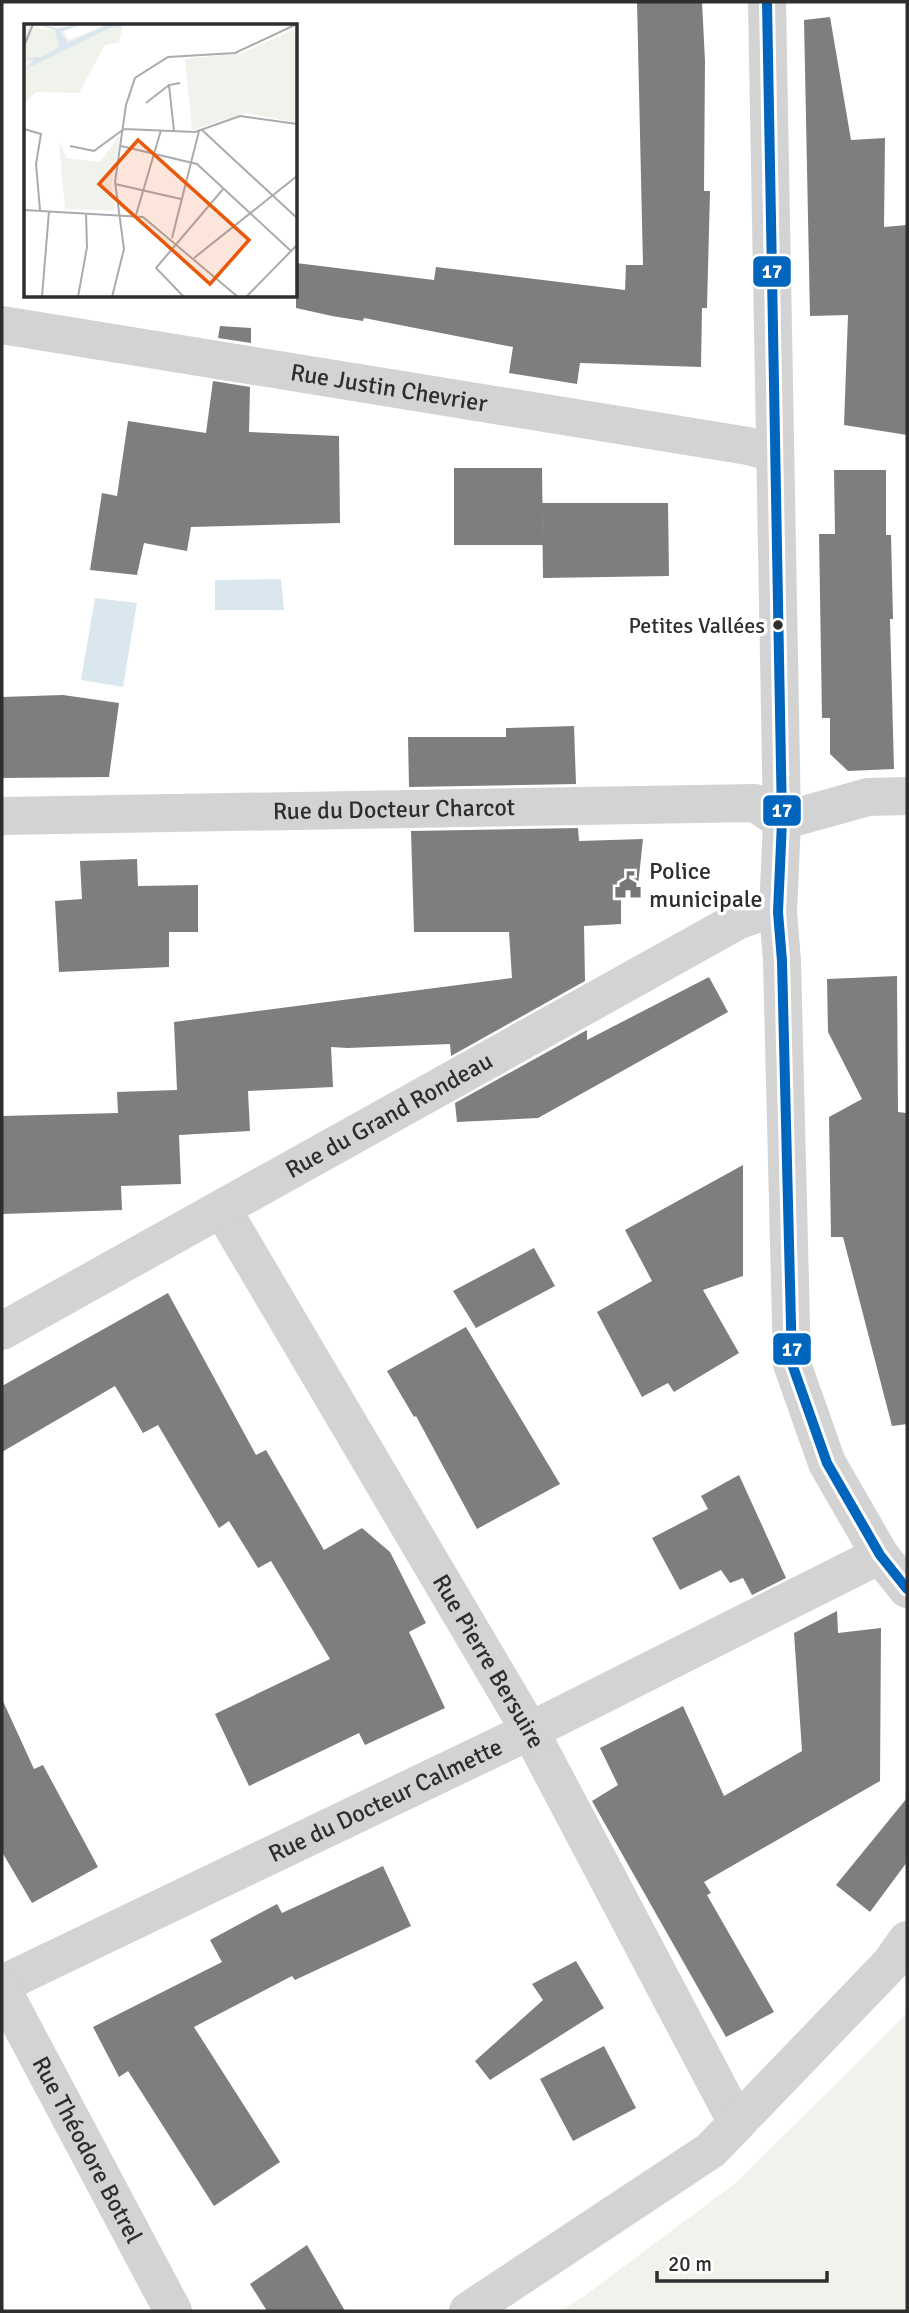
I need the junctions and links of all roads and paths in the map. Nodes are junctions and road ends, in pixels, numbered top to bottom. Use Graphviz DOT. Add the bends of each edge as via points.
graph roads {
  1 [pos="767,2"];
  2 [pos="2,325"];
  3 [pos="774,453"];
  4 [pos="907,796"];
  5 [pos="2,816"];
  6 [pos="782,821"];
  7 [pos="778,912"];
  8 [pos="222,1209"];
  9 [pos="2,1331"];
  10 [pos="880,1555"];
  11 [pos="907,1589"];
  12 [pos="530,1731"];
  13 [pos="907,1940"];
  14 [pos="2,1987"];
  15 [pos="737,2123"];
  16 [pos="173,2311"];
  17 [pos="468,2311"];
  1 -- 3 [label="street"];
  2 -- 3 [label="street, Rue Justin Chevrier"];
  3 -- 6 [label="street"];
  4 -- 6 [label="street" via="868,797"];
  5 -- 6 [label="street, Rue du Docteur Charcot" via="755,803"];
  6 -- 7 [label="street"];
  7 -- 8 [label="street, Rue du Grand Rondeau" via="739,920"];
  7 -- 10 [label="street" via="792,1364 827,1463"];
  8 -- 9 [label="street, Rue du Grand Rondeau"];
  8 -- 12 [label="street, Rue Pierre Bersuire"];
  10 -- 11 [label="street"];
  10 -- 12 [label="street, Rue du Docteur Calmette"];
  12 -- 14 [label="street, Rue du Docteur Calmette"];
  12 -- 15 [label="street, Rue Pierre Bersuire"];
  13 -- 15 [label="street" via="890,1964"];
  14 -- 16 [label="street, Rue Théodore Botrel"];
  15 -- 17 [label="street" via="710,2150"];
}
